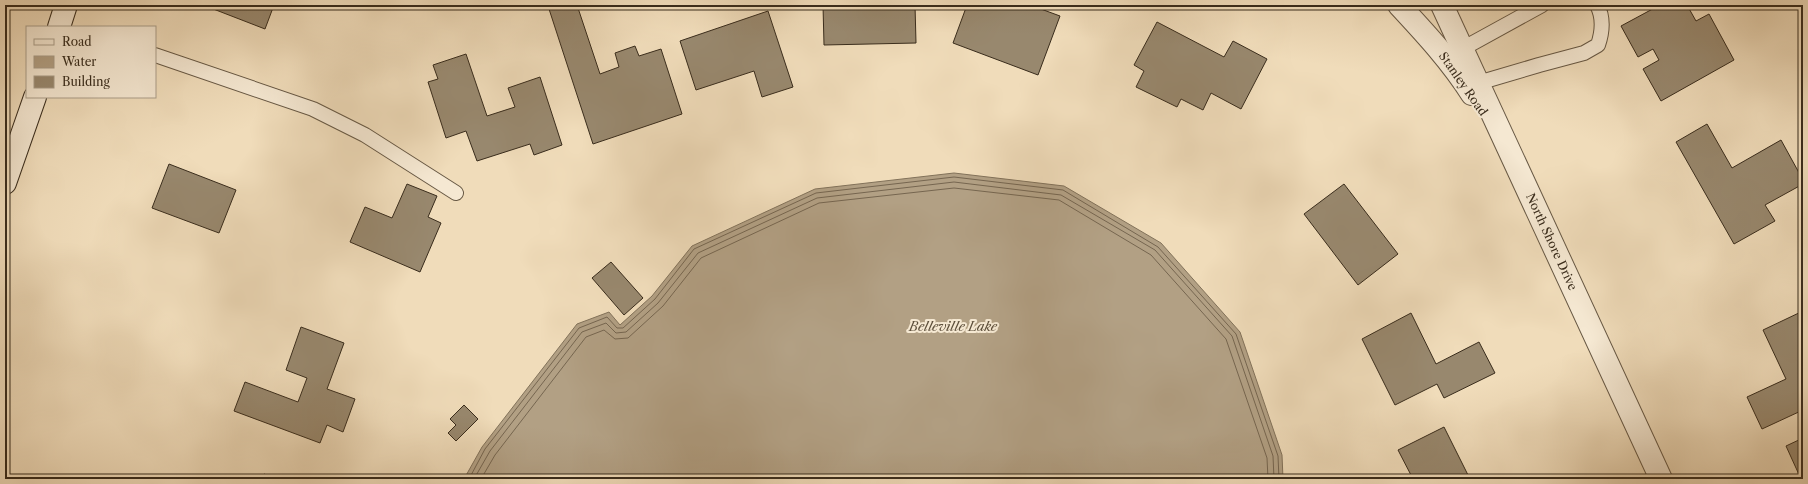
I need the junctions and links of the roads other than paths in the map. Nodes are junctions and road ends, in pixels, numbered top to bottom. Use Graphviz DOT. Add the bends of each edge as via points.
graph roads {
  1 [pos="66,5"];
  2 [pos="1399,5"];
  3 [pos="1442,5"];
  4 [pos="1542,5"];
  5 [pos="1597,5"];
  6 [pos="61,26"];
  7 [pos="1462,49"];
  8 [pos="156,55"];
  9 [pos="1478,83"];
  10 [pos="35,98"];
  11 [pos="1518,169"];
  12 [pos="5,183"];
  13 [pos="456,193"];
  14 [pos="1661,479"];
  1 -- 6 [label="street"];
  2 -- 11 [label="street, Stanley Road" via="1463,80"];
  3 -- 7 [label="street, North Shore Drive"];
  4 -- 7 [label="lane"];
  5 -- 9 [label="lane" via="1600,10 1602,32 1598,45 1584,53"];
  7 -- 9 [label="street, North Shore Drive"];
  8 -- 13 [label="lane" via="313,109 365,135"];
  9 -- 11 [label="street, North Shore Drive"];
  10 -- 12 [label="street"];
  11 -- 14 [label="street, North Shore Drive"];
}
